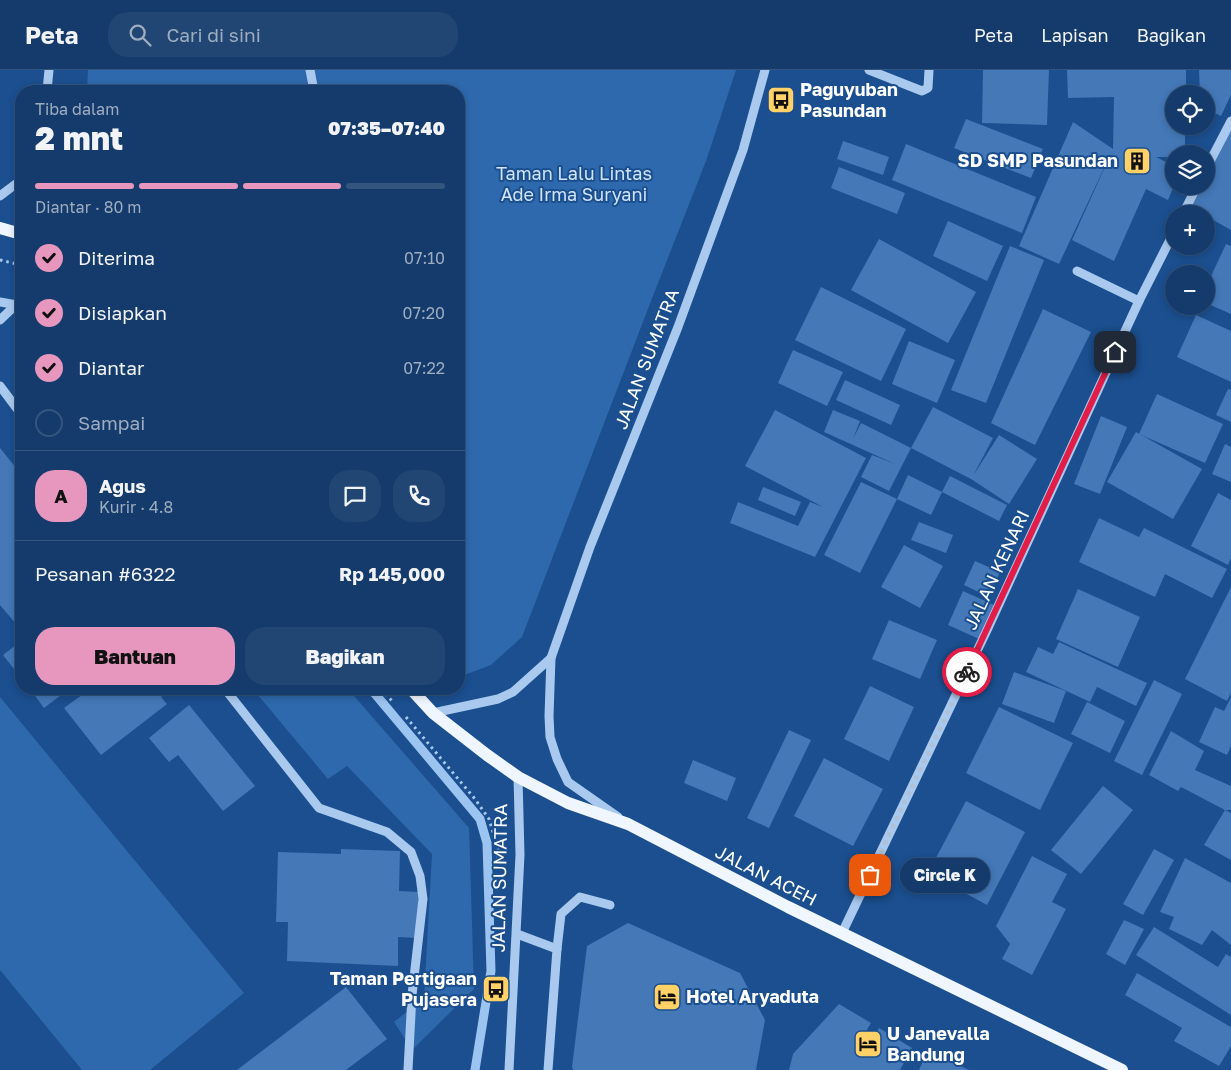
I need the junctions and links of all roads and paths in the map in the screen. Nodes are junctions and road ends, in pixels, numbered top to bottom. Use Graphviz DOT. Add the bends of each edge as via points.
graph roads {
  1 [pos="49,70"];
  2 [pos="310,70"];
  3 [pos="765,70"];
  4 [pos="869,70"];
  5 [pos="929,70"];
  6 [pos="48,85"];
  7 [pos="313,85"];
  8 [pos="1231,121"];
  9 [pos="1215,152"];
  10 [pos="15,185"];
  11 [pos="0,196"];
  12 [pos="0,228"];
  13 [pos="15,232"];
  14 [pos="1165,250"];
  15 [pos="0,260"];
  16 [pos="15,264"];
  17 [pos="1077,271"];
  18 [pos="1139,301"];
  19 [pos="0,302"];
  20 [pos="15,302"];
  21 [pos="15,306"];
  22 [pos="0,320"];
  23 [pos="0,386"];
  24 [pos="15,406"];
  25 [pos="551,658"];
  26 [pos="230,695"];
  27 [pos="387,695"];
  28 [pos="416,695"];
  29 [pos="394,703"];
  30 [pos="400,711"];
  31 [pos="433,713"];
  32 [pos="518,777"];
  33 [pos="628,824"];
  34 [pos="498,878"];
  35 [pos="610,905"];
  36 [pos="842,933"];
  37 [pos="516,934"];
  38 [pos="557,949"];
  39 [pos="408,1070"];
  40 [pos="509,1070"];
  41 [pos="548,1070"];
  42 [pos="1122,1070"];
  1 -- 6 [label="street"];
  2 -- 7 [label="street"];
  3 -- 25 [label="street, JALAN SUMATRA" via="743,150"];
  4 -- 5 [label="street" via="922,91 928,88"];
  8 -- 9 [label="street"];
  10 -- 11 [label="street"];
  12 -- 13 [label="main road"];
  14 -- 18 [label="street, JALAN KENARI"];
  15 -- 16 [label="path"];
  17 -- 18 [label="street"];
  18 -- 36 [label="street, JALAN KENARI"];
  19 -- 20 [label="street"];
  21 -- 22 [label="street"];
  23 -- 24 [label="street"];
  25 -- 31 [label="street, JALAN SUMATRA" via="513,692 498,699"];
  25 -- 33 [label="street, JALAN SUMATRA" via="550,737 557,759 568,782"];
  26 -- 39 [label="street" via="320,808 387,832 411,852 420,876 423,900 412,995"];
  27 -- 29 [label="path"];
  28 -- 31 [label="main road, JALAN ACEH"];
  30 -- 34 [label="path" via="489,819 498,849"];
  31 -- 32 [label="main road, JALAN ACEH"];
  32 -- 33 [label="main road, JALAN ACEH" via="568,803"];
  32 -- 37 [label="street, JALAN SUMATRA" via="520,855"];
  33 -- 36 [label="main road, JALAN ACEH"];
  35 -- 38 [label="street" via="580,897 561,914"];
  36 -- 42 [label="main road, JALAN ACEH"];
  37 -- 38 [label="street"];
  37 -- 40 [label="street, JALAN SUMATRA"];
  38 -- 41 [label="street"];
}
